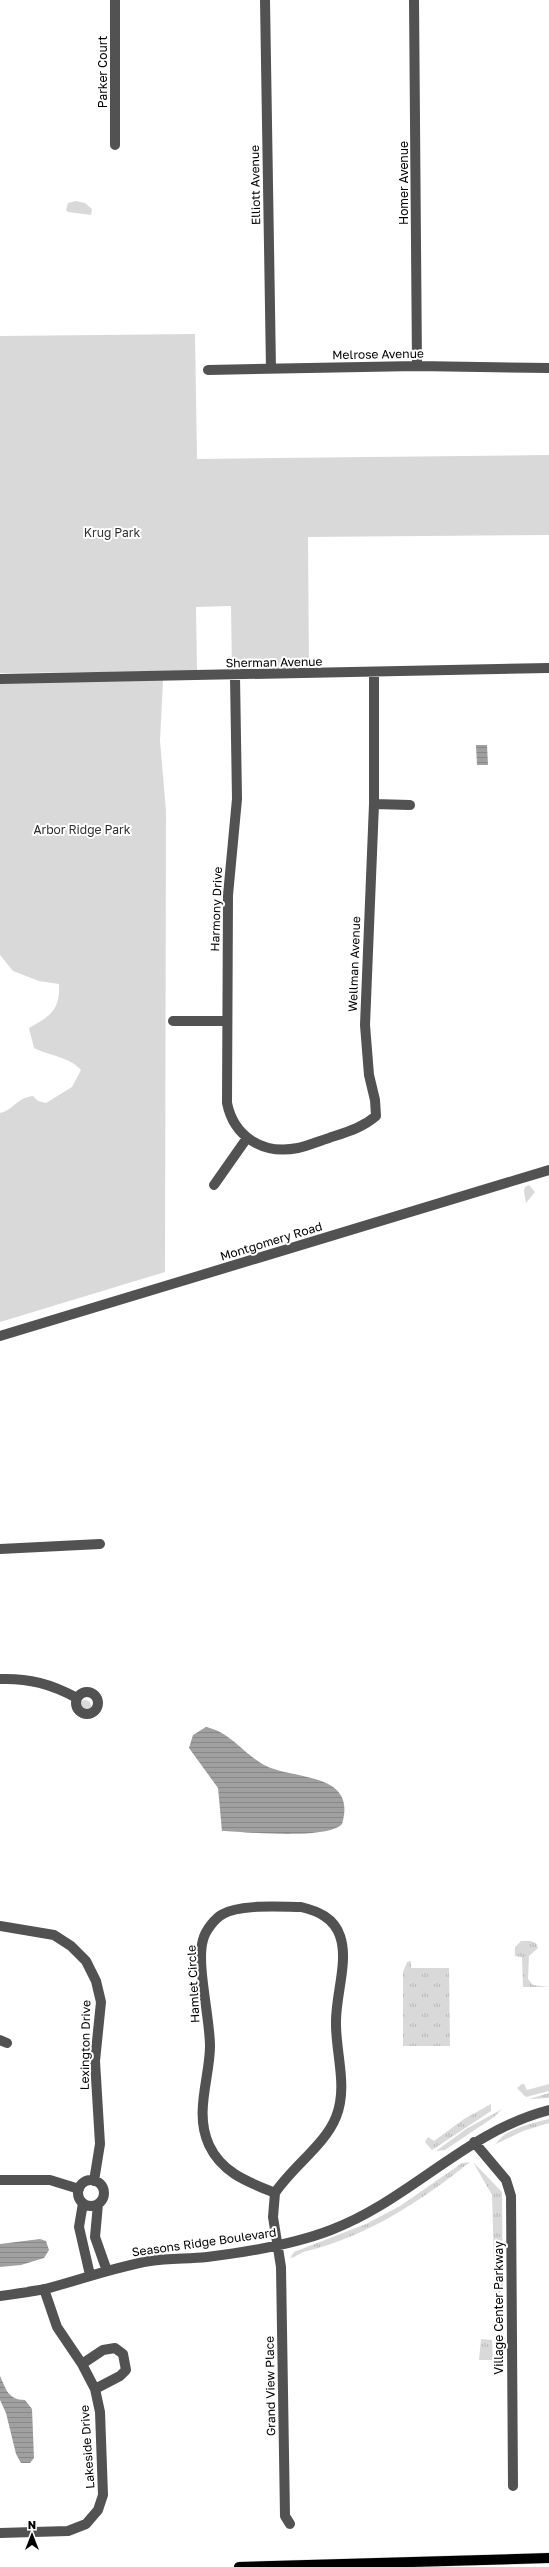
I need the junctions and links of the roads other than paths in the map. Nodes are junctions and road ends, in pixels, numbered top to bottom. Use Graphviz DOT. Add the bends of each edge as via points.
graph roads {
  1 [pos="115,0"];
  2 [pos="265,0"];
  3 [pos="414,0"];
  4 [pos="115,145"];
  5 [pos="417,366"];
  6 [pos="549,368"];
  7 [pos="271,369"];
  8 [pos="208,370"];
  9 [pos="549,668"];
  10 [pos="374,673"];
  11 [pos="234,676"];
  12 [pos="0,679"];
  13 [pos="374,804"];
  14 [pos="410,805"];
  15 [pos="173,1021"];
  16 [pos="227,1021"];
  17 [pos="247,1138"];
  18 [pos="549,1170"];
  19 [pos="214,1185"];
  20 [pos="0,1336"];
  21 [pos="100,1544"];
  22 [pos="0,1549"];
  23 [pos="0,1679"];
  24 [pos="77,1698"];
  25 [pos="0,1926"];
  26 [pos="549,2110"];
  27 [pos="474,2142"];
  28 [pos="0,2180"];
  29 [pos="94,2181"];
  30 [pos="79,2189"];
  31 [pos="275,2193"];
  32 [pos="82,2203"];
  33 [pos="98,2204"];
  34 [pos="276,2246"];
  35 [pos="107,2271"];
  36 [pos="90,2275"];
  37 [pos="44,2289"];
  38 [pos="0,2296"];
  39 [pos="82,2364"];
  40 [pos="96,2389"];
  41 [pos="513,2486"];
  42 [pos="290,2524"];
  43 [pos="0,2533"];
  44 [pos="549,2558"];
  45 [pos="240,2567"];
  1 -- 4 [label="street, Parker Court"];
  2 -- 7 [label="street, Elliott Avenue"];
  3 -- 5 [label="street, Homer Avenue"];
  5 -- 6 [label="street, Melrose Avenue"];
  5 -- 7 [label="street, Melrose Avenue"];
  7 -- 8 [label="street, Melrose Avenue"];
  9 -- 10 [label="street, Sherman Avenue"];
  10 -- 11 [label="street, Sherman Avenue"];
  10 -- 13 [label="street, Wellman Avenue"];
  11 -- 12 [label="street, Sherman Avenue"];
  11 -- 16 [label="street, Harmony Drive" via="237,799 228,894"];
  13 -- 14 [label="street"];
  13 -- 17 [label="street, Wellman Avenue" via="365,1025 369,1075 376,1116 364,1126 298,1148 274,1150 259,1146"];
  15 -- 16 [label="street"];
  16 -- 17 [label="street, Harmony Drive" via="227,1103 230,1116"];
  17 -- 19 [label="street"];
  18 -- 20 [label="street, Montgomery Road"];
  21 -- 22 [label="street"];
  23 -- 24 [label="street" via="18,1678 48,1684"];
  25 -- 29 [label="street, Lexington Drive" via="54,1934 86,1961 96,1981 101,2002 96,2061 100,2144"];
  26 -- 27 [label="street, Seasons Ridge Boulevard" via="524,2116"];
  27 -- 34 [label="street, Seasons Ridge Boulevard" via="437,2170 370,2213 330,2231"];
  27 -- 41 [label="street, Village Center Parkway" via="506,2180 511,2196"];
  28 -- 30 [label="street" via="50,2180"];
  29 -- 30 [label="street" via="86,2182"];
  29 -- 33 [label="street" via="100,2184 104,2192 103,2199"];
  30 -- 32 [label="street" via="78,2195"];
  31 -- 31 [label="street, Hamlet Circle" via="286,2176 330,2129 341,2097 336,2025 343,1954 340,1936 328,1918 318,1911 301,1907 243,1908 223,1914 211,1925 203,1940 202,1960 210,2046 203,2104 208,2144 220,2163 240,2179"];
  31 -- 34 [label="street, Hamlet Circle" via="273,2217"];
  32 -- 33 [label="street" via="90,2206"];
  32 -- 36 [label="street" via="79,2227"];
  33 -- 35 [label="street" via="96,2237"];
  34 -- 35 [label="street, Seasons Ridge Boulevard" via="206,2257 151,2261"];
  34 -- 42 [label="street, Grand View Place" via="282,2268 285,2516"];
  35 -- 36 [label="street, Seasons Ridge Boulevard"];
  36 -- 37 [label="street, Seasons Ridge Boulevard"];
  37 -- 38 [label="street, Seasons Ridge Boulevard"];
  37 -- 39 [label="street, Lakeside Drive" via="57,2327"];
  39 -- 40 [label="street, Lakeside Drive"];
  39 -- 40 [label="street" via="103,2350 115,2348 123,2354 126,2370"];
  40 -- 43 [label="street, Lakeside Drive" via="100,2412 103,2495 98,2510 86,2524 68,2531"];
  44 -- 45 [label="main road"];
}
